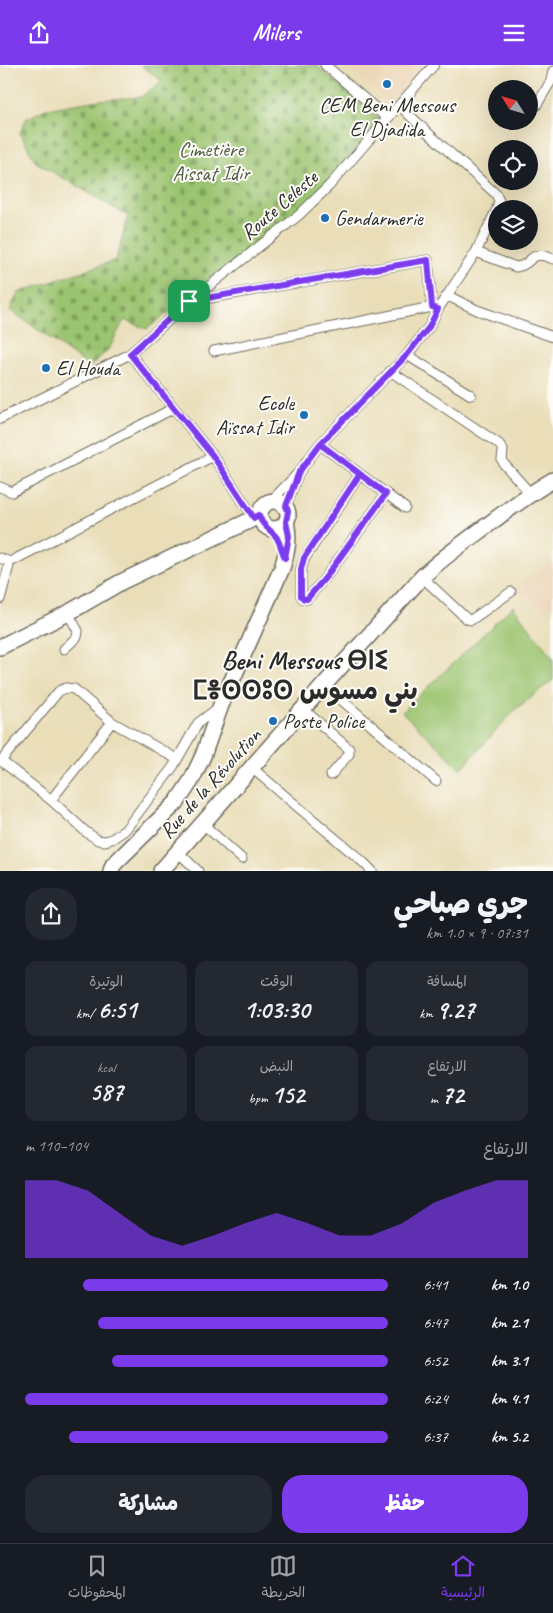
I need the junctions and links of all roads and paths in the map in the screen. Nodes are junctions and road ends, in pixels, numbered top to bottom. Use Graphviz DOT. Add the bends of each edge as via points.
graph roads {
  1 [pos="325,65"];
  2 [pos="434,65"];
  3 [pos="553,71"];
  4 [pos="538,103"];
  5 [pos="399,105"];
  6 [pos="387,118"];
  7 [pos="498,200"];
  8 [pos="488,227"];
  9 [pos="476,252"];
  10 [pos="553,259"];
  11 [pos="448,295"];
  12 [pos="189,301"];
  13 [pos="435,308"];
  14 [pos="553,337"];
  15 [pos="214,351"];
  16 [pos="130,354"];
  17 [pos="407,355"];
  18 [pos="390,371"];
  19 [pos="471,395"];
  20 [pos="174,408"];
  21 [pos="0,419"];
  22 [pos="320,444"];
  23 [pos="213,456"];
  24 [pos="299,472"];
  25 [pos="360,474"];
  26 [pos="553,479"];
  27 [pos="0,487"];
  28 [pos="530,493"];
  29 [pos="386,494"];
  30 [pos="279,503"];
  31 [pos="404,508"];
  32 [pos="257,517"];
  33 [pos="286,522"];
  34 [pos="270,529"];
  35 [pos="0,558"];
  36 [pos="285,558"];
  37 [pos="10,562"];
  38 [pos="422,577"];
  39 [pos="511,592"];
  40 [pos="0,599"];
  41 [pos="68,613"];
  42 [pos="4,641"];
  43 [pos="64,649"];
  44 [pos="324,685"];
  45 [pos="221,705"];
  46 [pos="303,709"];
  47 [pos="112,721"];
  48 [pos="177,759"];
  49 [pos="1,761"];
  50 [pos="252,768"];
  51 [pos="331,775"];
  52 [pos="436,781"];
  53 [pos="51,800"];
  54 [pos="203,824"];
  55 [pos="177,851"];
  56 [pos="242,859"];
  57 [pos="111,871"];
  58 [pos="161,871"];
  59 [pos="198,871"];
  60 [pos="372,871"];
  1 -- 6 [label="street"];
  2 -- 5 [label="street, Route Celeste"];
  3 -- 4 [label="street"];
  5 -- 6 [label="street, Route Celeste"];
  5 -- 7 [label="street" via="496,194"];
  6 -- 12 [label="street, Route Celeste" via="330,186 299,215"];
  8 -- 9 [label="street"];
  9 -- 10 [label="street" via="516,267 542,254"];
  9 -- 11 [label="street"];
  11 -- 13 [label="street"];
  11 -- 14 [label="street" via="477,310"];
  12 -- 13 [label="street" via="428,260"];
  12 -- 16 [label="street, Route Celeste"];
  13 -- 15 [label="street"];
  13 -- 17 [label="street" via="429,327"];
  16 -- 20 [label="street"];
  16 -- 21 [label="street, Route Celeste"];
  17 -- 18 [label="street"];
  17 -- 19 [label="street"];
  18 -- 22 [label="street"];
  18 -- 28 [label="street" via="499,444 504,464"];
  20 -- 23 [label="street"];
  20 -- 27 [label="street" via="12,492"];
  22 -- 24 [label="street"];
  22 -- 25 [label="street"];
  23 -- 32 [label="street"];
  23 -- 37 [label="street"];
  24 -- 30 [label="street"];
  24 -- 30 [label="street"];
  25 -- 29 [label="street"];
  25 -- 29 [label="street" via="304,558 301,569 301,596 304,599 325,578"];
  26 -- 28 [label="main road, Rue de la Révolution"];
  28 -- 38 [label="main road, Rue de la Révolution"];
  29 -- 31 [label="street"];
  30 -- 32 [label="main road" via="264,504"];
  30 -- 33 [label="main road" via="288,517"];
  32 -- 34 [label="main road"];
  32 -- 41 [label="main road" via="121,582"];
  33 -- 34 [label="main road" via="282,527"];
  33 -- 36 [label="main road, Rue de la Révolution" via="289,536"];
  34 -- 36 [label="main road"];
  35 -- 37 [label="street"];
  36 -- 45 [label="main road, Rue de la Révolution"];
  37 -- 40 [label="street"];
  38 -- 39 [label="street" via="466,619 471,620"];
  38 -- 44 [label="main road, Rue de la Révolution"];
  41 -- 42 [label="main road"];
  41 -- 43 [label="street" via="78,631 77,637"];
  44 -- 46 [label="main road, Rue de la Révolution"];
  44 -- 52 [label="street"];
  45 -- 48 [label="street" via="198,723"];
  45 -- 57 [label="main road, Rue de la Révolution" via="191,781 177,802"];
  46 -- 50 [label="main road, Rue de la Révolution"];
  46 -- 51 [label="street" via="349,749 349,754"];
  47 -- 48 [label="street"];
  47 -- 49 [label="street" via="74,689 62,689"];
  47 -- 53 [label="street"];
  48 -- 53 [label="street" via="125,830 112,839 98,840"];
  49 -- 53 [label="street"];
  50 -- 54 [label="main road, Rue de la Révolution"];
  50 -- 60 [label="street"];
  54 -- 55 [label="main road, Rue de la Révolution"];
  54 -- 56 [label="street"];
  55 -- 58 [label="main road, Rue de la Révolution"];
  55 -- 59 [label="street"];
}
